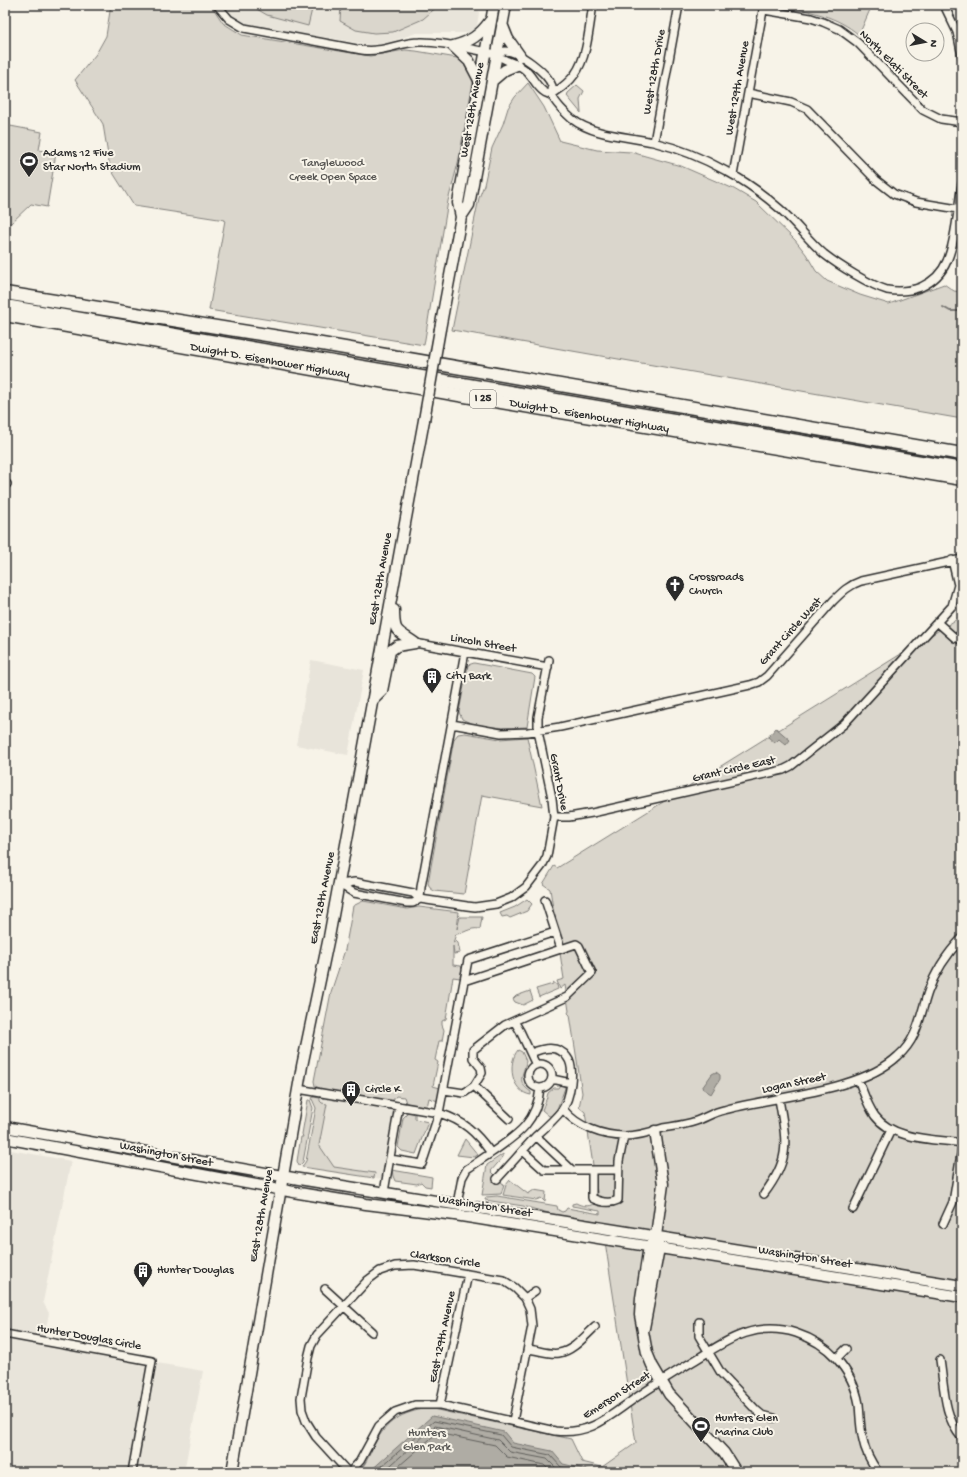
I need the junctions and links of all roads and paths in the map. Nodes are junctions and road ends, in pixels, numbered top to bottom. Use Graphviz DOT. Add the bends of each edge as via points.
graph roads {
  1 [pos="217,5"];
  2 [pos="494,5"];
  3 [pos="506,5"];
  4 [pos="593,5"];
  5 [pos="679,5"];
  6 [pos="944,5"];
  7 [pos="764,7"];
  8 [pos="491,20"];
  9 [pos="502,24"];
  10 [pos="454,46"];
  11 [pos="485,52"];
  12 [pos="496,54"];
  13 [pos="962,56"];
  14 [pos="519,60"];
  15 [pos="492,81"];
  16 [pos="480,82"];
  17 [pos="748,94"];
  18 [pos="552,95"];
  19 [pos="962,122"];
  20 [pos="654,142"];
  21 [pos="733,175"];
  22 [pos="962,184"];
  23 [pos="958,209"];
  24 [pos="461,217"];
  25 [pos="5,293"];
  26 [pos="5,299"];
  27 [pos="5,306"];
  28 [pos="5,316"];
  29 [pos="440,329"];
  30 [pos="962,454"];
  31 [pos="962,461"];
  32 [pos="962,469"];
  33 [pos="962,479"];
  34 [pos="962,559"];
  35 [pos="952,560"];
  36 [pos="393,586"];
  37 [pos="937,622"];
  38 [pos="962,640"];
  39 [pos="415,643"];
  40 [pos="465,652"];
  41 [pos="548,663"];
  42 [pos="372,701"];
  43 [pos="452,724"];
  44 [pos="538,731"];
  45 [pos="554,817"];
  46 [pos="339,884"];
  47 [pos="420,899"];
  48 [pos="545,900"];
  49 [pos="555,932"];
  50 [pos="962,938"];
  51 [pos="561,949"];
  52 [pos="464,981"];
  53 [pos="514,1021"];
  54 [pos="531,1053"];
  55 [pos="536,1065"];
  56 [pos="552,1079"];
  57 [pos="858,1079"];
  58 [pos="571,1083"];
  59 [pos="474,1086"];
  60 [pos="540,1088"];
  61 [pos="298,1089"];
  62 [pos="444,1090"];
  63 [pos="779,1099"];
  64 [pos="399,1106"];
  65 [pos="563,1109"];
  66 [pos="439,1113"];
  67 [pos="509,1119"];
  68 [pos="5,1127"];
  69 [pos="891,1130"];
  70 [pos="655,1131"];
  71 [pos="536,1136"];
  72 [pos="624,1136"];
  73 [pos="5,1138"];
  74 [pos="962,1143"];
  75 [pos="962,1148"];
  76 [pos="523,1151"];
  77 [pos="491,1153"];
  78 [pos="390,1159"];
  79 [pos="572,1170"];
  80 [pos="592,1170"];
  81 [pos="618,1170"];
  82 [pos="283,1175"];
  83 [pos="497,1179"];
  84 [pos="280,1190"];
  85 [pos="384,1192"];
  86 [pos="764,1194"];
  87 [pos="457,1204"];
  88 [pos="853,1209"];
  89 [pos="455,1215"];
  90 [pos="943,1224"];
  91 [pos="656,1236"];
  92 [pos="654,1247"];
  93 [pos="468,1274"];
  94 [pos="962,1286"];
  95 [pos="325,1289"];
  96 [pos="535,1291"];
  97 [pos="962,1297"];
  98 [pos="525,1298"];
  99 [pos="344,1306"];
  100 [pos="698,1322"];
  101 [pos="595,1327"];
  102 [pos="372,1332"];
  103 [pos="5,1334"];
  104 [pos="528,1349"];
  105 [pos="846,1349"];
  106 [pos="708,1352"];
  107 [pos="837,1358"];
  108 [pos="940,1360"];
  109 [pos="661,1381"];
  110 [pos="440,1405"];
  111 [pos="774,1418"];
  112 [pos="513,1421"];
  113 [pos="962,1438"];
  114 [pos="132,1472"];
  115 [pos="232,1472"];
  116 [pos="349,1472"];
  117 [pos="736,1472"];
  118 [pos="878,1472"];
  1 -- 10 [label="street" via="229,19 244,28 362,50 378,51 418,42"];
  2 -- 8 [label="main road, West 128th Avenue"];
  3 -- 9 [label="main road, West 128th Avenue"];
  4 -- 18 [label="street" via="581,64 570,80"];
  5 -- 20 [label="street, West 128th Drive"];
  6 -- 13 [label="street" via="958,32"];
  7 -- 17 [label="street, West 129th Avenue"];
  7 -- 19 [label="street, North Elati Street" via="811,18 839,29 858,43 923,110 940,119"];
  8 -- 10 [label="main road" via="474,38"];
  8 -- 11 [label="main road, West 128th Avenue"];
  9 -- 12 [label="main road, West 128th Avenue"];
  9 -- 14 [label="main road"];
  10 -- 11 [label="street"];
  10 -- 16 [label="main road" via="469,61"];
  11 -- 12 [label="street"];
  11 -- 16 [label="main road, West 128th Avenue"];
  12 -- 14 [label="street" via="502,60"];
  12 -- 15 [label="main road, West 128th Avenue"];
  14 -- 15 [label="main road"];
  14 -- 18 [label="street" via="543,92"];
  14 -- 18 [label="street" via="532,63 543,74 552,86"];
  15 -- 24 [label="main road, West 128th Avenue" via="469,205"];
  16 -- 24 [label="main road, West 128th Avenue" via="458,203"];
  17 -- 21 [label="street, West 129th Avenue"];
  17 -- 23 [label="street" via="791,102 807,109 876,180 894,194 916,202"];
  18 -- 20 [label="street" via="567,115 586,127"];
  20 -- 21 [label="street" via="693,155"];
  21 -- 23 [label="street" via="767,198 823,253 846,269 891,290 911,290 927,284 939,274 951,250"];
  22 -- 23 [label="street"];
  24 -- 29 [label="main road, West 128th Avenue"];
  25 -- 30 [label="highway, Dwight D. Eisenhower Highway / I 25" via="310,342"];
  26 -- 31 [label="highway"];
  27 -- 32 [label="highway"];
  28 -- 33 [label="highway, Dwight D. Eisenhower Highway / I 25"];
  29 -- 36 [label="main road, East 128th Avenue, bridge"];
  34 -- 35 [label="street, Grant Circle West"];
  35 -- 37 [label="street, Grant Circle East" via="958,586 956,595 952,606"];
  35 -- 44 [label="street, Grant Circle West" via="851,584 767,676 758,682"];
  36 -- 39 [label="main road" via="395,628"];
  36 -- 42 [label="main road, East 128th Avenue"];
  37 -- 38 [label="street" via="955,638"];
  37 -- 45 [label="street, Grant Circle East" via="844,724 791,766 783,770 592,813"];
  39 -- 40 [label="street, Lincoln Street"];
  39 -- 42 [label="main road" via="397,646 390,651 382,692"];
  40 -- 41 [label="street, Lincoln Street"];
  40 -- 43 [label="street"];
  41 -- 44 [label="street, Grant Drive" via="538,717"];
  42 -- 46 [label="main road, East 128th Avenue"];
  43 -- 44 [label="street, Grant Circle West" via="500,733"];
  43 -- 47 [label="street"];
  44 -- 45 [label="street, Grant Drive"];
  45 -- 47 [label="street, Grant Drive" via="547,856 542,866 531,881 511,898 496,904 475,907"];
  46 -- 47 [label="street, Grant Drive" via="355,882 413,893"];
  46 -- 47 [label="street, Grant Drive" via="354,893 413,903"];
  46 -- 61 [label="main road, East 128th Avenue"];
  48 -- 49 [label="street"];
  49 -- 51 [label="street"];
  49 -- 52 [label="street" via="468,960"];
  50 -- 57 [label="street, Logan Street" via="935,975 911,1042 892,1062"];
  51 -- 52 [label="street"];
  51 -- 53 [label="street" via="572,945 579,946 592,973 567,998"];
  52 -- 62 [label="street"];
  53 -- 54 [label="street"];
  53 -- 59 [label="street" via="473,1050 473,1058 482,1073"];
  54 -- 55 [label="street"];
  54 -- 58 [label="street" via="547,1048 563,1052 572,1066"];
  55 -- 56 [label="street" via="544,1065 549,1069"];
  55 -- 60 [label="street" via="529,1071 528,1078 531,1084"];
  56 -- 58 [label="street"];
  56 -- 60 [label="street" via="546,1087"];
  57 -- 63 [label="street, Logan Street"];
  57 -- 69 [label="street" via="872,1112"];
  58 -- 65 [label="street"];
  59 -- 62 [label="street" via="464,1093"];
  59 -- 67 [label="street"];
  60 -- 77 [label="street" via="535,1111 529,1121 512,1139"];
  61 -- 64 [label="street"];
  61 -- 82 [label="main road, East 128th Avenue"];
  62 -- 66 [label="street"];
  63 -- 70 [label="street, Logan Street" via="722,1110 694,1122"];
  63 -- 86 [label="street" via="785,1136 784,1152 777,1175"];
  64 -- 66 [label="street"];
  64 -- 78 [label="street"];
  65 -- 71 [label="street"];
  65 -- 72 [label="street, Logan Street" via="568,1116 592,1130"];
  66 -- 77 [label="street" via="463,1122 482,1140"];
  66 -- 78 [label="street" via="422,1164"];
  68 -- 82 [label="main road, Washington Street"];
  69 -- 74 [label="street" via="905,1135"];
  69 -- 88 [label="street"];
  70 -- 72 [label="street, Logan Street"];
  70 -- 91 [label="main road" via="663,1184"];
  71 -- 76 [label="street"];
  71 -- 79 [label="street"];
  72 -- 81 [label="street"];
  73 -- 84 [label="main road, Washington Street"];
  75 -- 90 [label="street" via="953,1202"];
  76 -- 79 [label="street" via="544,1170"];
  76 -- 83 [label="street"];
  77 -- 87 [label="street" via="467,1169"];
  78 -- 85 [label="street"];
  79 -- 80 [label="street"];
  80 -- 81 [label="street"];
  80 -- 81 [label="street" via="592,1198 612,1203 618,1200"];
  82 -- 84 [label="main road, East 128th Avenue"];
  82 -- 85 [label="main road, Washington Street"];
  84 -- 89 [label="main road, Washington Street"];
  84 -- 115 [label="main road, East 128th Avenue"];
  85 -- 87 [label="main road, Washington Street"];
  87 -- 89 [label="main road"];
  87 -- 91 [label="main road, Washington Street"];
  89 -- 92 [label="main road, Washington Street"];
  91 -- 92 [label="main road"];
  91 -- 94 [label="main road, Washington Street"];
  92 -- 97 [label="main road, Washington Street"];
  92 -- 109 [label="main road" via="640,1307 640,1321 647,1353"];
  93 -- 98 [label="street, Clarkson Circle" via="503,1280"];
  93 -- 99 [label="street, Clarkson Circle" via="414,1265 395,1266 372,1277"];
  93 -- 110 [label="street, East 129th Avenue"];
  95 -- 99 [label="street"];
  96 -- 98 [label="street"];
  98 -- 104 [label="street, Clarkson Circle" via="532,1320"];
  99 -- 102 [label="street"];
  99 -- 116 [label="street, Clarkson Circle" via="313,1341 301,1398 302,1410 311,1431"];
  100 -- 106 [label="street" via="699,1336"];
  101 -- 104 [label="street" via="565,1352 557,1354"];
  103 -- 114 [label="street, Hunter Douglas Circle" via="152,1361"];
  104 -- 112 [label="street, Clarkson Circle"];
  105 -- 107 [label="street"];
  106 -- 107 [label="street, Emerson Street" via="737,1335 771,1328 803,1335 826,1348"];
  106 -- 109 [label="street, Emerson Street"];
  106 -- 111 [label="street" via="721,1373 751,1405 762,1415"];
  107 -- 118 [label="street, Emerson Street" via="854,1386 863,1440"];
  108 -- 113 [label="street" via="949,1418"];
  109 -- 112 [label="street, Emerson Street" via="601,1422 578,1431 555,1431"];
  109 -- 117 [label="main road" via="669,1394 724,1453"];
  110 -- 112 [label="street, Emerson Street"];
  110 -- 116 [label="street, Emerson Street" via="415,1405 399,1410 386,1419 376,1429 360,1462"];
}
